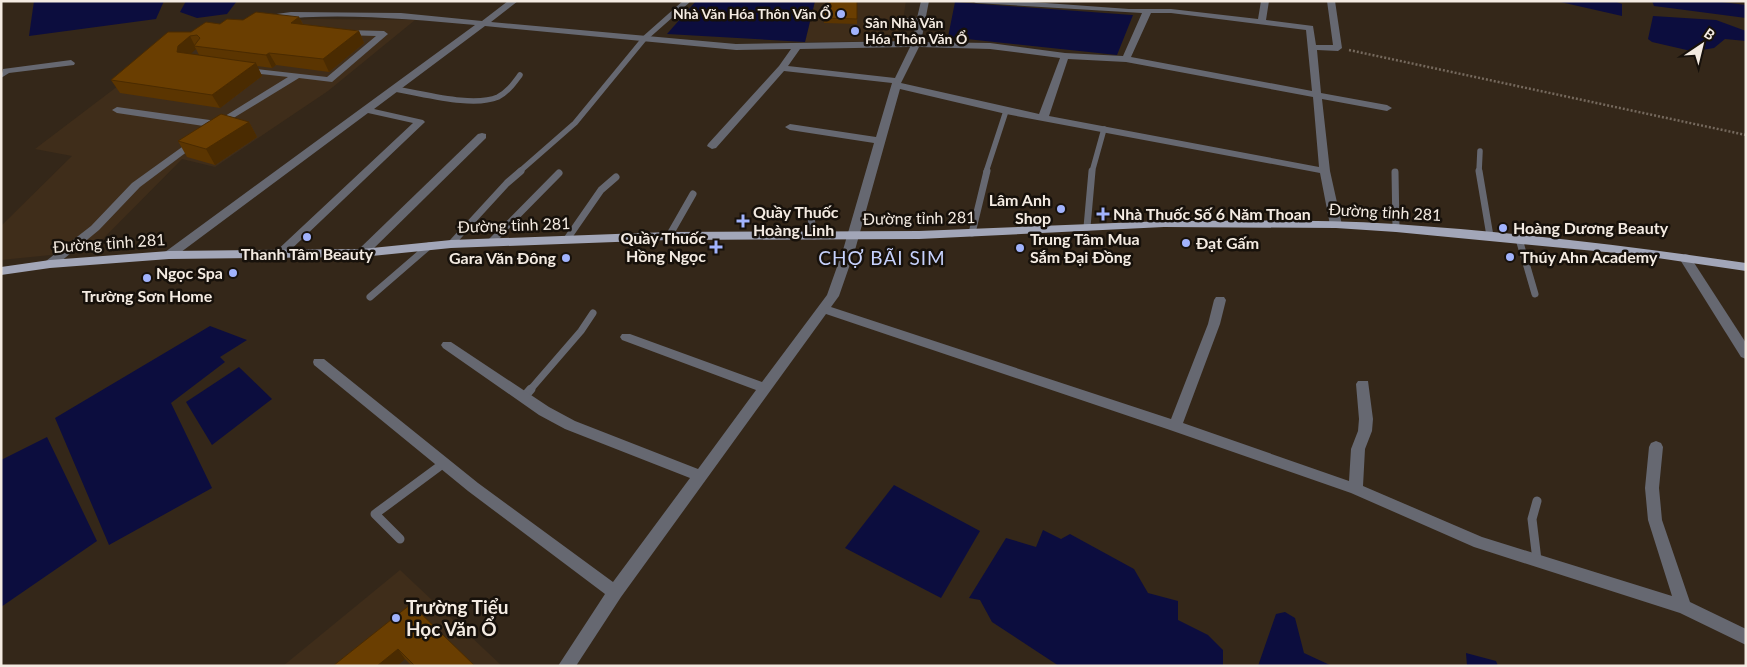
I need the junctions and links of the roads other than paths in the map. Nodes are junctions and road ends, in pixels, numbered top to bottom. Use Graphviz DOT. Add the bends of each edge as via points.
graph roads {
  1 [pos="514,1"];
  2 [pos="687,1"];
  3 [pos="925,1"];
  4 [pos="976,1"];
  5 [pos="1133,1"];
  6 [pos="1265,1"];
  7 [pos="1331,1"];
  8 [pos="1007,2"];
  9 [pos="1043,4"];
  10 [pos="1148,10"];
  11 [pos="1129,11"];
  12 [pos="266,18"];
  13 [pos="903,21"];
  14 [pos="921,21"];
  15 [pos="1262,21"];
  16 [pos="482,25"];
  17 [pos="336,32"];
  18 [pos="644,39"];
  19 [pos="916,44"];
  20 [pos="797,46"];
  21 [pos="1312,47"];
  22 [pos="1065,56"];
  23 [pos="1126,59"];
  24 [pos="71,62"];
  25 [pos="228,67"];
  26 [pos="782,68"];
  27 [pos="3,72"];
  28 [pos="297,75"];
  29 [pos="520,75"];
  30 [pos="897,83"];
  31 [pos="394,89"];
  32 [pos="1316,93"];
  33 [pos="1387,108"];
  34 [pos="117,110"];
  35 [pos="365,110"];
  36 [pos="1006,111"];
  37 [pos="1043,118"];
  38 [pos="219,124"];
  39 [pos="790,127"];
  40 [pos="1104,129"];
  41 [pos="482,136"];
  42 [pos="882,141"];
  43 [pos="712,146"];
  44 [pos="1480,151"];
  45 [pos="1324,171"];
  46 [pos="1394,172"];
  47 [pos="559,173"];
  48 [pos="616,177"];
  49 [pos="693,194"];
  50 [pos="811,218"];
  51 [pos="1336,225"];
  52 [pos="1087,227"];
  53 [pos="1396,228"];
  54 [pos="972,233"];
  55 [pos="854,235"];
  56 [pos="669,236"];
  57 [pos="814,236"];
  58 [pos="1490,236"];
  59 [pos="567,239"];
  60 [pos="1519,239"];
  61 [pos="491,242"];
  62 [pos="451,244"];
  63 [pos="429,246"];
  64 [pos="362,253"];
  65 [pos="169,255"];
  66 [pos="278,255"];
  67 [pos="1685,258"];
  68 [pos="50,264"];
  69 [pos="1746,267"];
  70 [pos="1,271"];
  71 [pos="1535,294"];
  72 [pos="370,297"];
  73 [pos="1220,300"];
  74 [pos="824,309"];
  75 [pos="593,313"];
  76 [pos="626,337"];
  77 [pos="447,345"];
  78 [pos="1746,354"];
  79 [pos="319,362"];
  80 [pos="1363,384"];
  81 [pos="765,388"];
  82 [pos="524,397"];
  83 [pos="1175,426"];
  84 [pos="1656,447"];
  85 [pos="444,463"];
  86 [pos="700,476"];
  87 [pos="1356,489"];
  88 [pos="1537,501"];
  89 [pos="400,539"];
  90 [pos="1537,560"];
  91 [pos="616,592"];
  92 [pos="1684,607"];
  93 [pos="1746,637"];
  94 [pos="566,666"];
  1 -- 16 [label="street"];
  2 -- 18 [label="lane"];
  3 -- 14 [label="street"];
  4 -- 8 [label="street"];
  5 -- 11 [label="street"];
  6 -- 15 [label="street"];
  7 -- 21 [label="street" via="1338,48"];
  8 -- 9 [label="street"];
  9 -- 11 [label="street"];
  10 -- 11 [label="street"];
  10 -- 15 [label="street"];
  10 -- 23 [label="street"];
  12 -- 16 [label="street" via="291,15 401,16"];
  13 -- 14 [label="street"];
  14 -- 19 [label="street"];
  15 -- 21 [label="street" via="1310,28"];
  16 -- 18 [label="street"];
  16 -- 31 [label="street"];
  17 -- 28 [label="street" via="384,34 329,80"];
  18 -- 20 [label="street" via="736,46"];
  18 -- 62 [label="lane" via="575,123 507,183"];
  19 -- 20 [label="street"];
  19 -- 22 [label="street" via="990,46"];
  19 -- 30 [label="street"];
  20 -- 26 [label="street"];
  21 -- 32 [label="street"];
  22 -- 23 [label="street"];
  22 -- 37 [label="street"];
  23 -- 32 [label="street"];
  24 -- 27 [label="street"];
  25 -- 28 [label="street"];
  26 -- 30 [label="street"];
  26 -- 43 [label="street"];
  28 -- 38 [label="street"];
  29 -- 31 [label="lane" via="503,94 479,101"];
  30 -- 36 [label="street"];
  30 -- 42 [label="street"];
  31 -- 35 [label="street"];
  32 -- 33 [label="street"];
  32 -- 45 [label="street"];
  34 -- 38 [label="street"];
  35 -- 65 [label="street"];
  35 -- 66 [label="street" via="420,122"];
  36 -- 37 [label="street"];
  36 -- 54 [label="lane" via="990,157"];
  37 -- 40 [label="street"];
  38 -- 68 [label="street" via="136,185 95,228"];
  39 -- 42 [label="street"];
  40 -- 45 [label="street"];
  40 -- 52 [label="lane" via="1091,176"];
  41 -- 64 [label="street"];
  42 -- 55 [label="street"];
  44 -- 58 [label="lane" via="1479,178"];
  45 -- 51 [label="street"];
  46 -- 53 [label="lane"];
  47 -- 61 [label="lane"];
  48 -- 59 [label="lane" via="602,190"];
  49 -- 56 [label="lane"];
  50 -- 57 [label="lane"];
  51 -- 52 [label="main road, Đường tỉnh 281"];
  51 -- 53 [label="main road, Đường tỉnh 281"];
  52 -- 54 [label="main road, Đường tỉnh 281"];
  53 -- 58 [label="main road, Đường tỉnh 281"];
  54 -- 55 [label="main road, Đường tỉnh 281"];
  55 -- 57 [label="main road, Đường tỉnh 281"];
  55 -- 74 [label="street" via="833,296"];
  56 -- 57 [label="main road, Đường tỉnh 281"];
  56 -- 59 [label="main road, Đường tỉnh 281"];
  58 -- 60 [label="main road, Đường tỉnh 281"];
  59 -- 61 [label="main road, Đường tỉnh 281"];
  60 -- 67 [label="main road, Đường tỉnh 281"];
  60 -- 71 [label="lane"];
  61 -- 62 [label="main road, Đường tỉnh 281"];
  62 -- 63 [label="main road, Đường tỉnh 281"];
  63 -- 64 [label="main road, Đường tỉnh 281"];
  63 -- 72 [label="lane"];
  64 -- 66 [label="main road, Đường tỉnh 281"];
  65 -- 66 [label="main road, Đường tỉnh 281"];
  65 -- 68 [label="main road, Đường tỉnh 281"];
  67 -- 69 [label="main road, Đường tỉnh 281"];
  67 -- 78 [label="street"];
  68 -- 70 [label="main road, Đường tỉnh 281"];
  73 -- 83 [label="street"];
  74 -- 81 [label="street"];
  74 -- 83 [label="street"];
  75 -- 82 [label="lane"];
  76 -- 81 [label="street"];
  77 -- 82 [label="street"];
  79 -- 85 [label="street"];
  80 -- 87 [label="street" via="1366,419 1357,458"];
  81 -- 86 [label="street"];
  82 -- 86 [label="street" via="570,426"];
  83 -- 87 [label="street"];
  84 -- 92 [label="street" via="1652,488 1654,520"];
  85 -- 89 [label="lane" via="375,514"];
  85 -- 91 [label="street"];
  86 -- 91 [label="street"];
  87 -- 90 [label="street" via="1479,542"];
  88 -- 90 [label="lane" via="1532,519"];
  90 -- 92 [label="street"];
  91 -- 94 [label="street"];
  92 -- 93 [label="street"];
}
